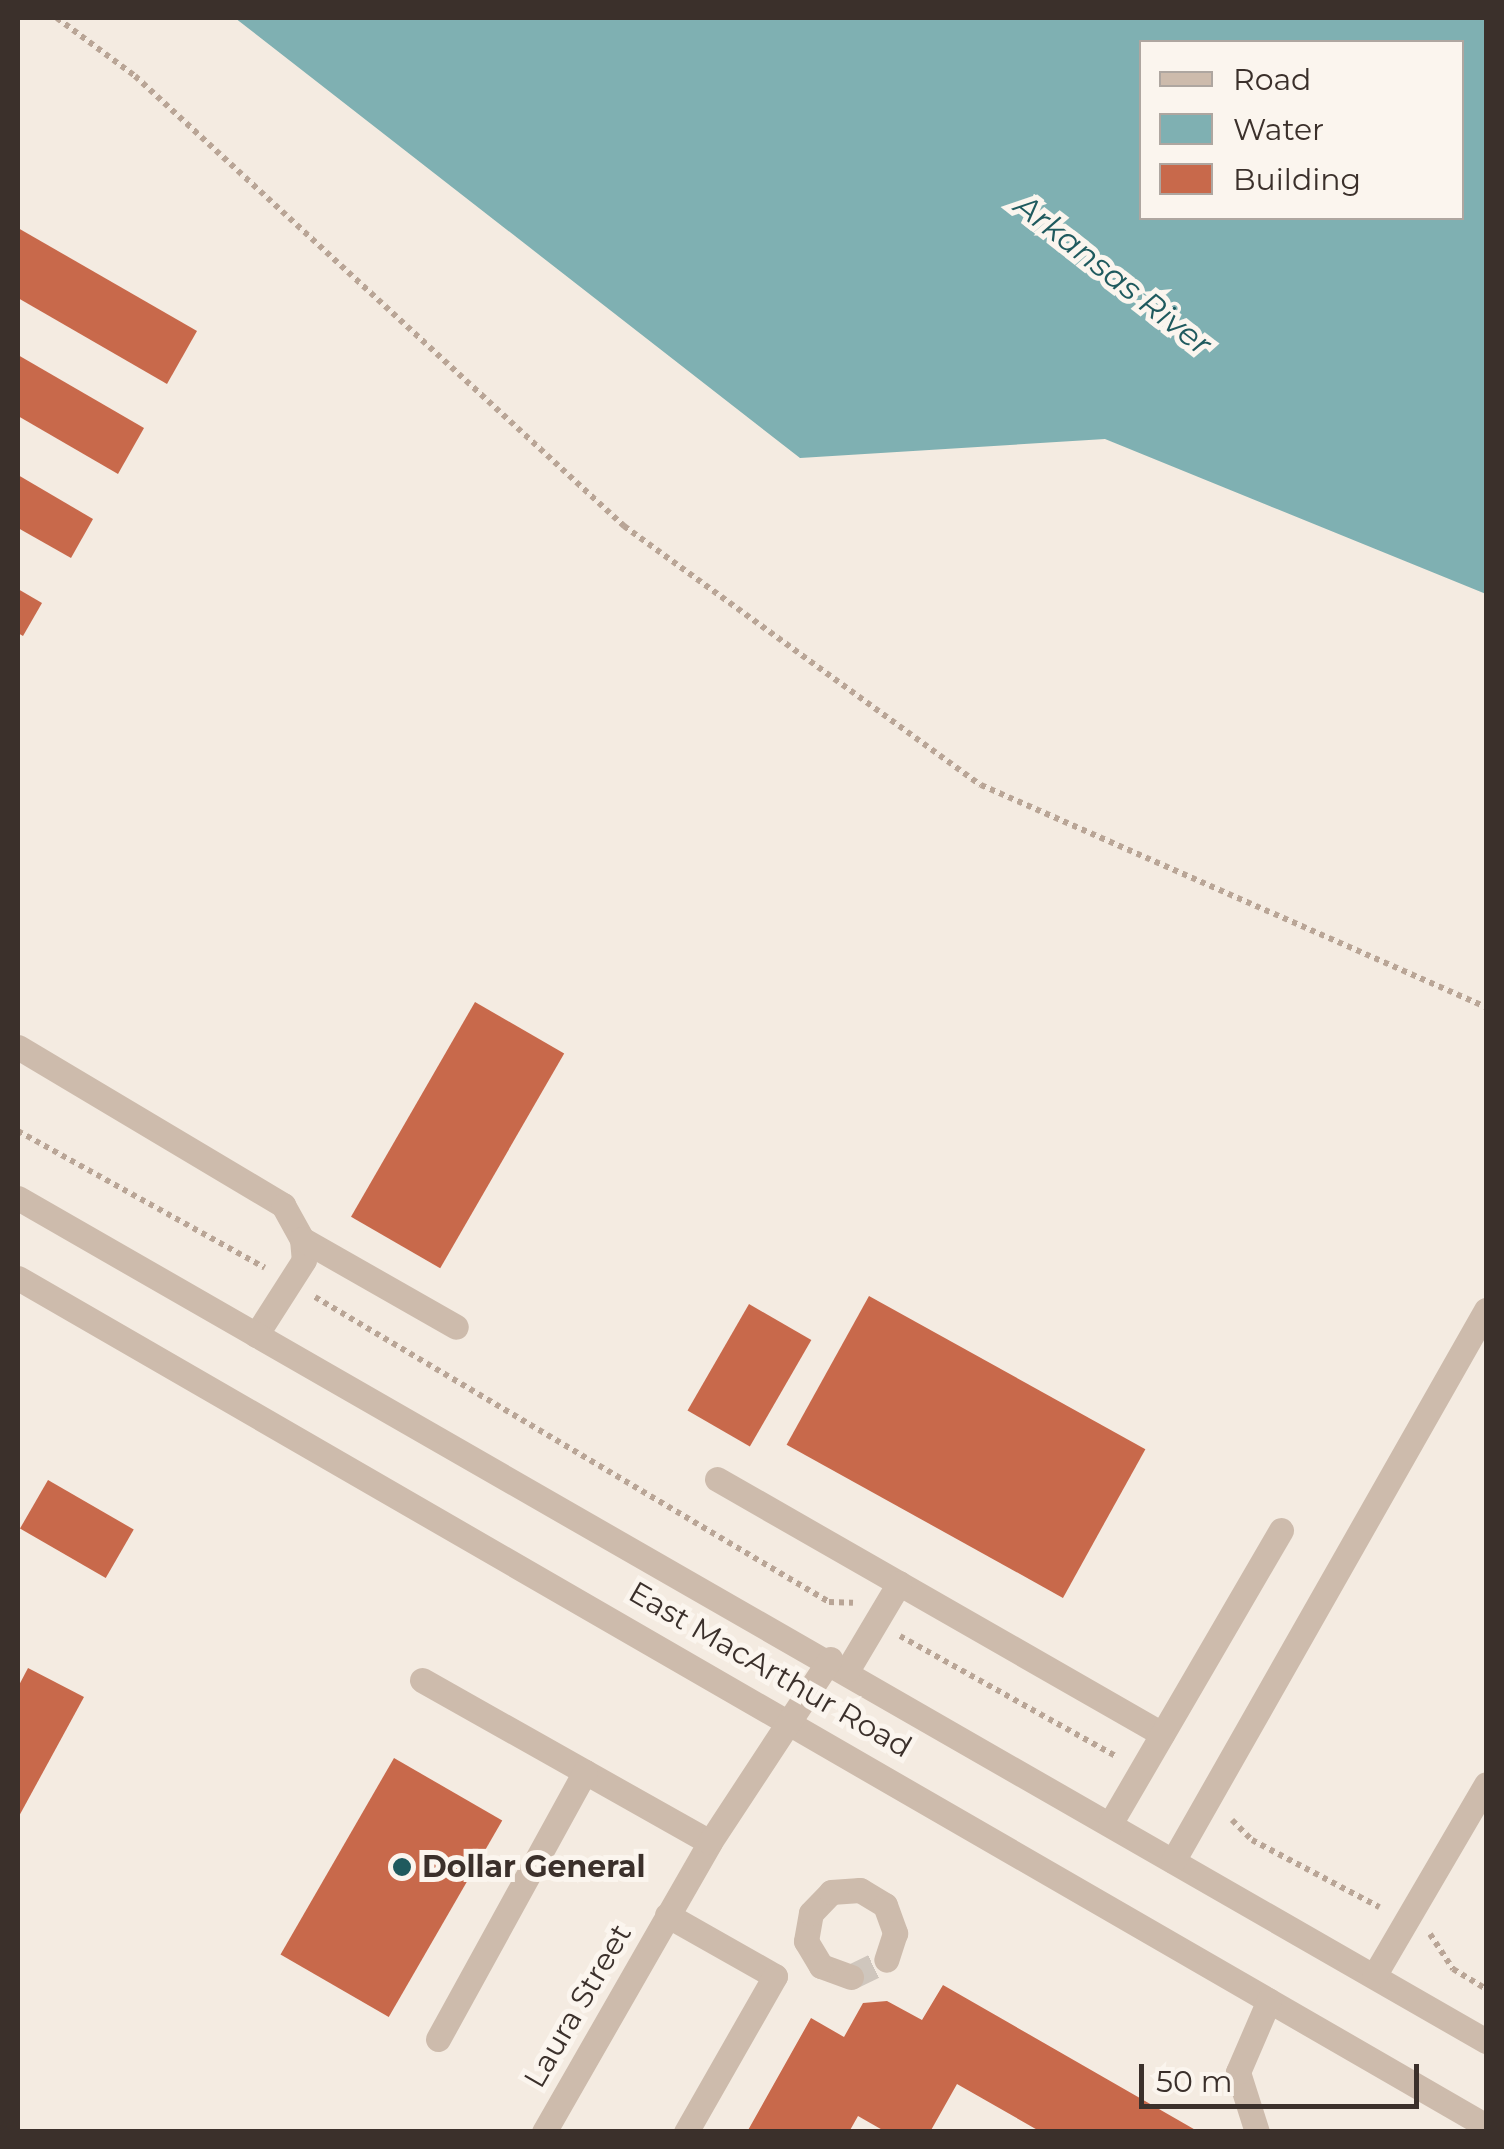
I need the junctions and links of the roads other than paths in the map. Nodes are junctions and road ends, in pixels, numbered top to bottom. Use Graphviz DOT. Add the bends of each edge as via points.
graph roads {
  1 [pos="18,1048"];
  2 [pos="18,1198"];
  3 [pos="302,1239"];
  4 [pos="18,1278"];
  5 [pos="1486,1310"];
  6 [pos="456,1327"];
  7 [pos="256,1335"];
  8 [pos="717,1478"];
  9 [pos="1280,1530"];
  10 [pos="900,1583"];
  11 [pos="838,1664"];
  12 [pos="422,1680"];
  13 [pos="786,1716"];
  14 [pos="1162,1734"];
  15 [pos="585,1772"];
  16 [pos="1486,1784"];
  17 [pos="1110,1824"];
  18 [pos="710,1842"];
  19 [pos="1173,1860"];
  20 [pos="667,1915"];
  21 [pos="812,1955"];
  22 [pos="886,1960"];
  23 [pos="775,1976"];
  24 [pos="1374,1976"];
  25 [pos="851,1977"];
  26 [pos="1269,2000"];
  27 [pos="438,2039"];
  28 [pos="1486,2041"];
  29 [pos="1486,2126"];
  30 [pos="544,2132"];
  31 [pos="686,2132"];
  32 [pos="1258,2132"];
  1 -- 3 [label="street" via="283,1205"];
  2 -- 7 [label="street, East MacArthur Road"];
  3 -- 6 [label="street"];
  3 -- 7 [label="street" via="304,1260"];
  4 -- 13 [label="street, East MacArthur Road"];
  5 -- 19 [label="street"];
  7 -- 11 [label="street, East MacArthur Road"];
  8 -- 10 [label="street"];
  9 -- 14 [label="street"];
  10 -- 11 [label="street, Laura Street"];
  10 -- 14 [label="street"];
  11 -- 13 [label="street, Laura Street"];
  11 -- 17 [label="street, East MacArthur Road"];
  12 -- 15 [label="street"];
  13 -- 18 [label="street, Laura Street"];
  13 -- 26 [label="street, East MacArthur Road"];
  14 -- 17 [label="street"];
  15 -- 18 [label="street"];
  15 -- 27 [label="street"];
  16 -- 24 [label="street"];
  17 -- 19 [label="street, East MacArthur Road"];
  18 -- 20 [label="street, Laura Street"];
  19 -- 24 [label="street, East MacArthur Road"];
  20 -- 23 [label="street"];
  20 -- 30 [label="street, Laura Street"];
  21 -- 22 [label="street" via="810,1913 819,1900 846,1888 874,1895 892,1918"];
  21 -- 23 [label="street"];
  21 -- 25 [label="street" via="833,1974"];
  23 -- 31 [label="street"];
  24 -- 28 [label="street, East MacArthur Road"];
  26 -- 29 [label="street, East MacArthur Road"];
  26 -- 32 [label="street" via="1238,2072"];
}
